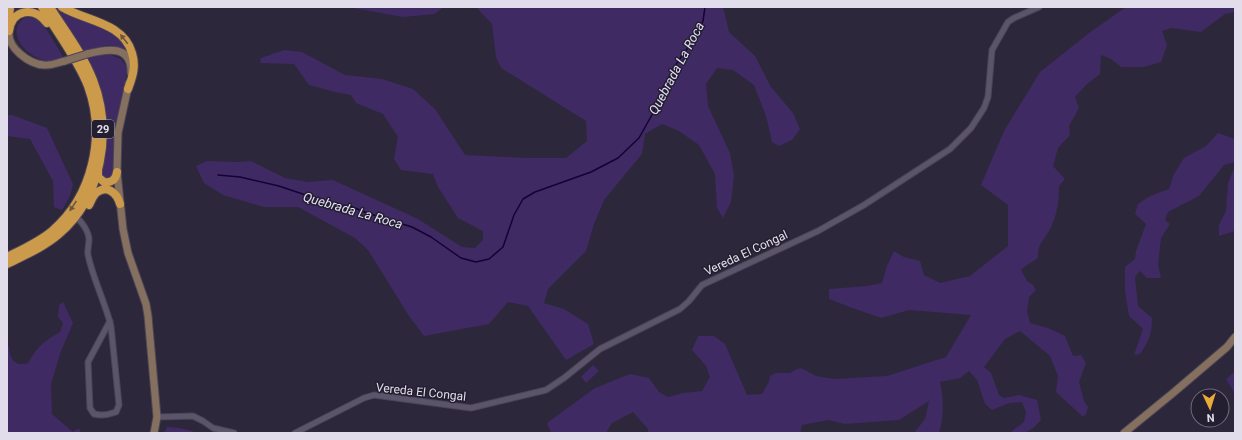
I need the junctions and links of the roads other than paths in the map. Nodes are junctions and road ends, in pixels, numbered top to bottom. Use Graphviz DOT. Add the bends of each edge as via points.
graph roads {
  1 [pos="10,7"];
  2 [pos="42,7"];
  3 [pos="50,7"];
  4 [pos="62,7"];
  5 [pos="1039,7"];
  6 [pos="7,10"];
  7 [pos="8,32"];
  8 [pos="84,76"];
  9 [pos="128,88"];
  10 [pos="98,170"];
  11 [pos="117,172"];
  12 [pos="120,204"];
  13 [pos="78,217"];
  14 [pos="7,256"];
  15 [pos="7,264"];
  16 [pos="110,321"];
  17 [pos="1235,337"];
  18 [pos="157,416"];
  19 [pos="154,433"];
  20 [pos="234,433"];
  21 [pos="295,433"];
  22 [pos="1124,433"];
  1 -- 6 [label="street"];
  1 -- 7 [label="highway"];
  2 -- 8 [label="highway, 29"];
  3 -- 10 [label="highway, 29" via="86,66 97,93 103,127"];
  9 -- 4 [label="highway, one-way" via="133,78 134,63 131,50 122,36 112,28"];
  5 -- 21 [label="street, Vereda El Congal" via="1008,22 992,50 988,97 984,108 971,128 950,149 864,205 818,231 702,285 680,309 600,348 546,390 471,408 374,395"];
  7 -- 8 [label="highway" via="13,19 25,12 43,17"];
  7 -- 9 [label="main road, bridge" via="11,44 37,64 47,65 108,49 118,51 124,55 131,70"];
  8 -- 14 [label="highway, 29, one-way" via="92,100 96,127 93,158 87,182 73,207 58,226 44,238"];
  9 -- 11 [label="main road" via="118,133"];
  10 -- 11 [label="highway" via="98,177 104,182 114,179"];
  10 -- 13 [label="highway, 29"];
  11 -- 12 [label="main road"];
  12 -- 13 [label="highway" via="112,191 100,191"];
  12 -- 18 [label="main road" via="128,253 148,316"];
  13 -- 15 [label="highway" via="70,227 49,242"];
  13 -- 16 [label="street" via="88,233 87,254"];
  16 -- 16 [label="street" via="119,405 116,412 99,415 94,414 90,408 88,362"];
  17 -- 22 [label="main road" via="1227,347"];
  18 -- 19 [label="main road"];
  18 -- 20 [label="street" via="193,416 213,428"];
}
